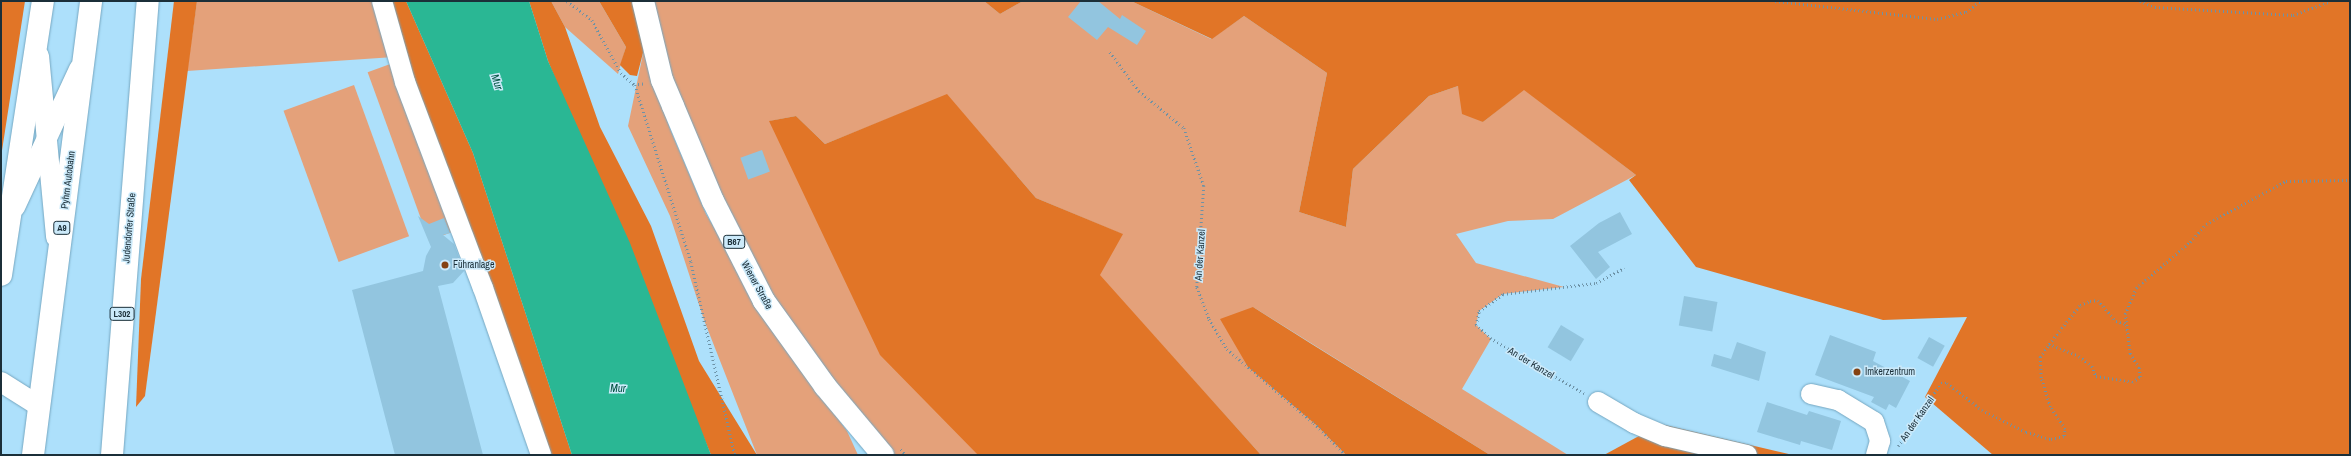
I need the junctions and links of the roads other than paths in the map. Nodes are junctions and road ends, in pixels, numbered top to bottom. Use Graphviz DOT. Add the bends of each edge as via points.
graph roads {
  1 [pos="43,1"];
  2 [pos="90,1"];
  3 [pos="148,1"];
  4 [pos="382,1"];
  5 [pos="643,1"];
  6 [pos="37,38"];
  7 [pos="83,60"];
  8 [pos="47,140"];
  9 [pos="10,218"];
  10 [pos="58,258"];
  11 [pos="1,276"];
  12 [pos="1,382"];
  13 [pos="1811,394"];
  14 [pos="1598,402"];
  15 [pos="40,406"];
  16 [pos="885,452"];
  17 [pos="33,455"];
  18 [pos="112,455"];
  19 [pos="541,455"];
  20 [pos="1747,455"];
  21 [pos="1876,455"];
  1 -- 6 [label="main road"];
  2 -- 7 [label="main road, Pyhrn Autobahn / A9"];
  3 -- 18 [label="main road, Judendorfer Straße / L302"];
  4 -- 19 [label="lane" via="405,82 483,288"];
  5 -- 16 [label="main road, Wiener Straße / B67" via="662,80 713,201 764,301 825,386"];
  6 -- 8 [label="lane"];
  6 -- 9 [label="main road"];
  7 -- 8 [label="lane"];
  7 -- 10 [label="main road, Pyhrn Autobahn / A9"];
  8 -- 9 [label="lane"];
  8 -- 10 [label="lane"];
  9 -- 11 [label="main road"];
  10 -- 15 [label="main road, Pyhrn Autobahn / A9"];
  12 -- 15 [label="lane"];
  13 -- 21 [label="lane" via="1838,400 1874,422 1880,442"];
  14 -- 20 [label="lane" via="1634,423 1665,436"];
  15 -- 17 [label="main road, Pyhrn Autobahn / A9"];
}
